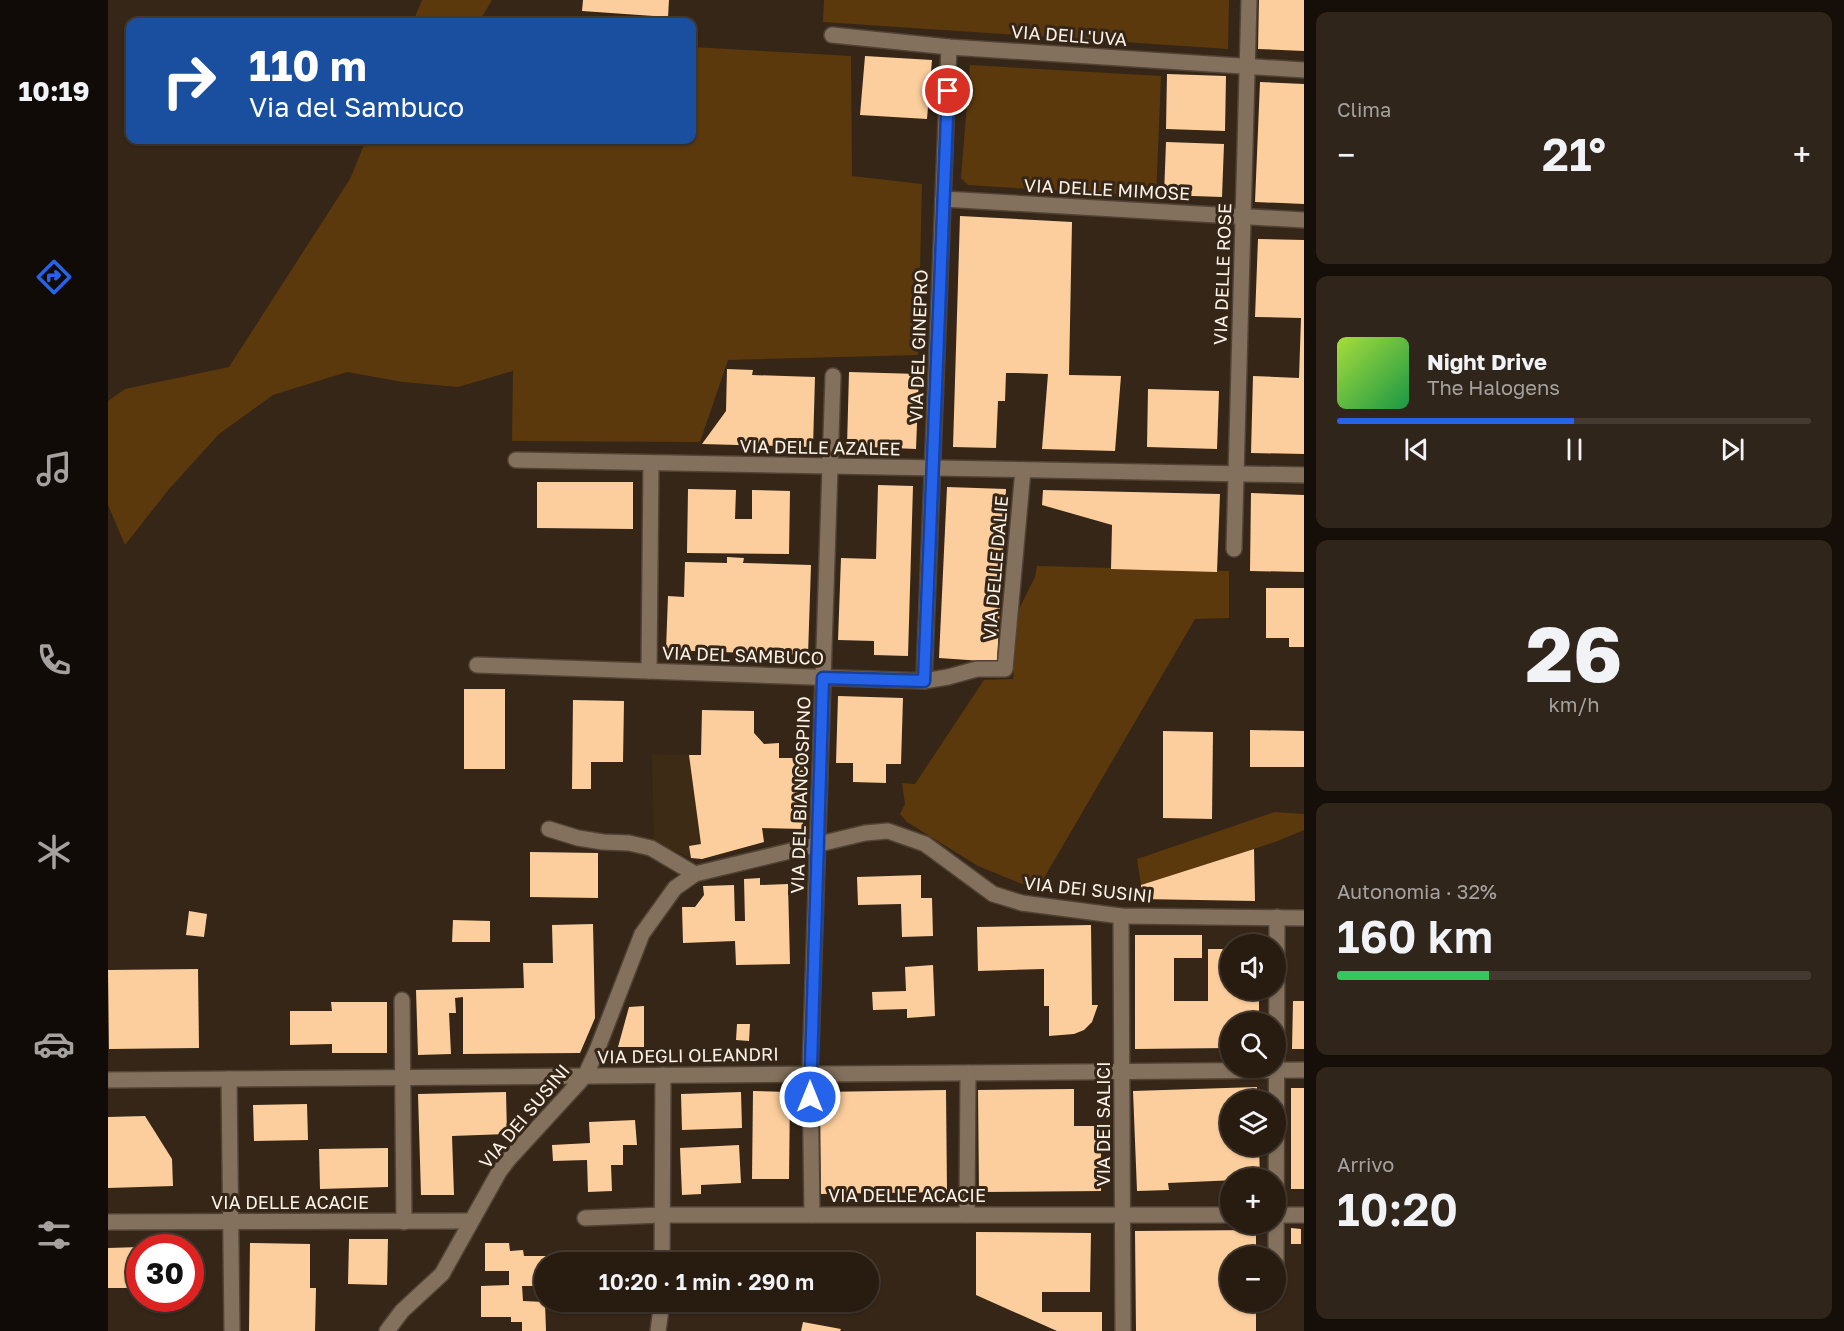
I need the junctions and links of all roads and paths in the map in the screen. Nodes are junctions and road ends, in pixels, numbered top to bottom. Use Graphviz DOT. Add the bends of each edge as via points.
graph roads {
  1 [pos="1249,0"];
  2 [pos="832,35"];
  3 [pos="949,47"];
  4 [pos="1247,66"];
  5 [pos="1304,70"];
  6 [pos="943,199"];
  7 [pos="1243,216"];
  8 [pos="1304,220"];
  9 [pos="833,376"];
  10 [pos="516,460"];
  11 [pos="651,463"];
  12 [pos="830,466"];
  13 [pos="933,468"];
  14 [pos="1023,470"];
  15 [pos="1236,474"];
  16 [pos="1304,475"];
  17 [pos="1234,549"];
  18 [pos="477,665"];
  19 [pos="1005,669"];
  20 [pos="649,671"];
  21 [pos="823,678"];
  22 [pos="924,681"];
  23 [pos="549,829"];
  24 [pos="818,845"];
  25 [pos="695,874"];
  26 [pos="1121,916"];
  27 [pos="1277,917"];
  28 [pos="1304,918"];
  29 [pos="402,1000"];
  30 [pos="1276,1012"];
  31 [pos="1220,1070"];
  32 [pos="1286,1070"];
  33 [pos="1304,1070"];
  34 [pos="1122,1071"];
  35 [pos="968,1073"];
  36 [pos="810,1074"];
  37 [pos="663,1075"];
  38 [pos="585,1076"];
  39 [pos="403,1077"];
  40 [pos="1276,1078"];
  41 [pos="229,1079"];
  42 [pos="108,1080"];
  43 [pos="1276,1168"];
  44 [pos="662,1215"];
  45 [pos="812,1215"];
  46 [pos="967,1215"];
  47 [pos="1123,1215"];
  48 [pos="1220,1215"];
  49 [pos="1286,1215"];
  50 [pos="1304,1215"];
  51 [pos="585,1218"];
  52 [pos="471,1221"];
  53 [pos="108,1222"];
  54 [pos="230,1222"];
  55 [pos="404,1222"];
  56 [pos="662,1252"];
  57 [pos="661,1312"];
  58 [pos="232,1331"];
  59 [pos="387,1331"];
  60 [pos="658,1331"];
  61 [pos="1123,1331"];
  1 -- 4 [label="street, VIA DELLE ROSE"];
  2 -- 3 [label="street, VIA DELL'UVA"];
  3 -- 4 [label="street, VIA DELL'UVA"];
  3 -- 6 [label="street, VIA DEL GINEPRO"];
  4 -- 5 [label="street, VIA DELL'UVA"];
  4 -- 7 [label="street, VIA DELLE ROSE"];
  6 -- 7 [label="street, VIA DELLE MIMOSE"];
  6 -- 13 [label="street, VIA DEL GINEPRO"];
  7 -- 8 [label="street, VIA DELLE MIMOSE"];
  7 -- 15 [label="street, VIA DELLE ROSE"];
  9 -- 12 [label="street, VIA DEL BIANCOSPINO"];
  10 -- 11 [label="street, VIA DELLE AZALEE"];
  11 -- 12 [label="street, VIA DELLE AZALEE"];
  11 -- 20 [label="street"];
  12 -- 13 [label="street, VIA DELLE AZALEE"];
  12 -- 21 [label="street, VIA DEL BIANCOSPINO"];
  13 -- 14 [label="street, VIA DELLE AZALEE"];
  13 -- 22 [label="street, VIA DEL GINEPRO"];
  14 -- 15 [label="street, VIA DELLE AZALEE"];
  14 -- 19 [label="street, VIA DELLE DALIE"];
  15 -- 16 [label="street, VIA DELLE AZALEE"];
  15 -- 17 [label="street, VIA DELLE ROSE"];
  18 -- 20 [label="street, VIA DEL SAMBUCO"];
  19 -- 22 [label="street, VIA DEL SAMBUCO" via="977,669"];
  20 -- 21 [label="street, VIA DEL SAMBUCO"];
  21 -- 22 [label="street, VIA DEL SAMBUCO"];
  21 -- 24 [label="street, VIA DEL BIANCOSPINO"];
  23 -- 25 [label="street" via="578,838 651,848"];
  24 -- 25 [label="street, VIA DEI SUSINI"];
  24 -- 26 [label="street, VIA DEI SUSINI" via="888,831 925,844 993,894 1022,903"];
  24 -- 36 [label="street, VIA DEL BIANCOSPINO"];
  25 -- 38 [label="street, VIA DEI SUSINI" via="675,888 642,934"];
  26 -- 27 [label="street, VIA DEI SUSINI"];
  26 -- 34 [label="street, VIA DEI SALICI"];
  27 -- 28 [label="street, VIA DEI SUSINI"];
  27 -- 30 [label="street"];
  29 -- 39 [label="street"];
  31 -- 34 [label="street, VIA DEGLI OLEANDRI"];
  32 -- 33 [label="street, VIA DEGLI OLEANDRI"];
  34 -- 35 [label="street, VIA DEGLI OLEANDRI"];
  34 -- 47 [label="street, VIA DEI SALICI"];
  35 -- 36 [label="street, VIA DEGLI OLEANDRI"];
  35 -- 46 [label="street"];
  36 -- 37 [label="street, VIA DEGLI OLEANDRI"];
  36 -- 45 [label="street, VIA DEL BIANCOSPINO"];
  37 -- 38 [label="street, VIA DEGLI OLEANDRI"];
  37 -- 44 [label="street"];
  38 -- 39 [label="street, VIA DEGLI OLEANDRI"];
  38 -- 52 [label="street, VIA DEI SUSINI" via="508,1160"];
  39 -- 41 [label="street, VIA DEGLI OLEANDRI"];
  39 -- 55 [label="street"];
  40 -- 43 [label="street"];
  41 -- 42 [label="street, VIA DEGLI OLEANDRI"];
  41 -- 54 [label="street"];
  44 -- 45 [label="street, VIA DELLE ACACIE"];
  44 -- 51 [label="street, VIA DELLE ACACIE"];
  44 -- 56 [label="street"];
  45 -- 46 [label="street, VIA DELLE ACACIE"];
  46 -- 47 [label="street, VIA DELLE ACACIE"];
  47 -- 48 [label="street, VIA DELLE ACACIE"];
  47 -- 61 [label="street, VIA DEI SALICI"];
  49 -- 50 [label="street"];
  52 -- 55 [label="street, VIA DELLE ACACIE"];
  52 -- 59 [label="street, VIA DEI SUSINI" via="442,1274 402,1311"];
  53 -- 54 [label="street, VIA DELLE ACACIE"];
  54 -- 55 [label="street, VIA DELLE ACACIE"];
  54 -- 58 [label="street"];
  57 -- 60 [label="street"];
}
